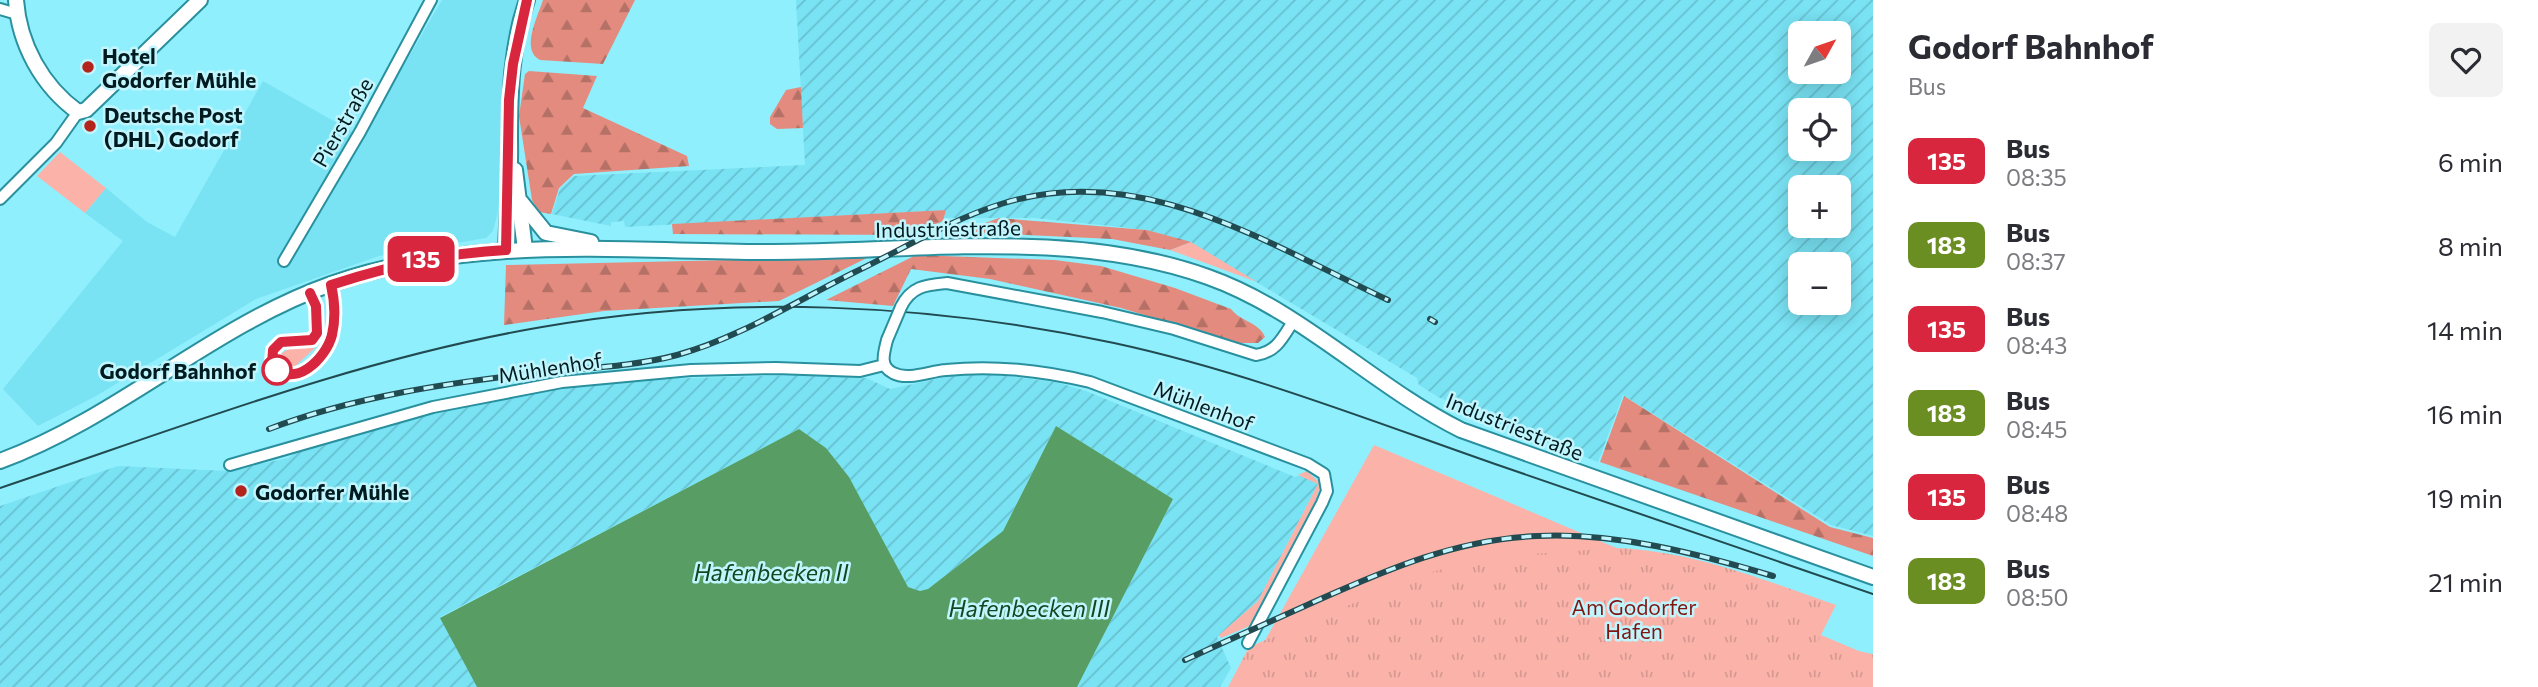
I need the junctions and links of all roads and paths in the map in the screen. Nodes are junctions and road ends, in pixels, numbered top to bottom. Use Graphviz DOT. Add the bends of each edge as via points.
graph roads {
  1 [pos="200,0"];
  2 [pos="431,0"];
  3 [pos="527,0"];
  4 [pos="16,7"];
  5 [pos="0,9"];
  6 [pos="79,112"];
  7 [pos="510,141"];
  8 [pos="0,199"];
  9 [pos="521,202"];
  10 [pos="525,249"];
  11 [pos="506,250"];
  12 [pos="619,250"];
  13 [pos="284,261"];
  14 [pos="1294,320"];
  15 [pos="884,365"];
  16 [pos="0,461"];
  17 [pos="230,465"];
  18 [pos="1873,577"];
  19 [pos="1248,643"];
  1 -- 6 [label="main road"];
  2 -- 13 [label="street, Pierstraße"];
  3 -- 7 [label="main road" via="513,64"];
  4 -- 5 [label="street"];
  4 -- 6 [label="main road" via="28,53"];
  6 -- 8 [label="street" via="56,144"];
  7 -- 9 [label="main road"];
  7 -- 11 [label="main road"];
  9 -- 10 [label="main road"];
  9 -- 12 [label="main road" via="554,237"];
  10 -- 11 [label="main road, Industriestraße"];
  10 -- 12 [label="main road, Industriestraße"];
  11 -- 16 [label="main road, Industriestraße" via="384,267 310,293 263,315 71,430"];
  12 -- 14 [label="main road, Industriestraße" via="1052,247 1106,251 1149,258 1208,277"];
  14 -- 15 [label="street, bridge" via="1275,348 1256,355 1102,312 947,283 921,286 905,298 887,340"];
  14 -- 18 [label="main road, Industriestraße" via="1422,411 1461,430"];
  15 -- 17 [label="street, Mühlenhof" via="860,371 691,370 562,382 433,407"];
  15 -- 19 [label="street, Mühlenhof" via="905,377 1009,367 1059,374 1317,468 1327,479 1327,491"];
}
